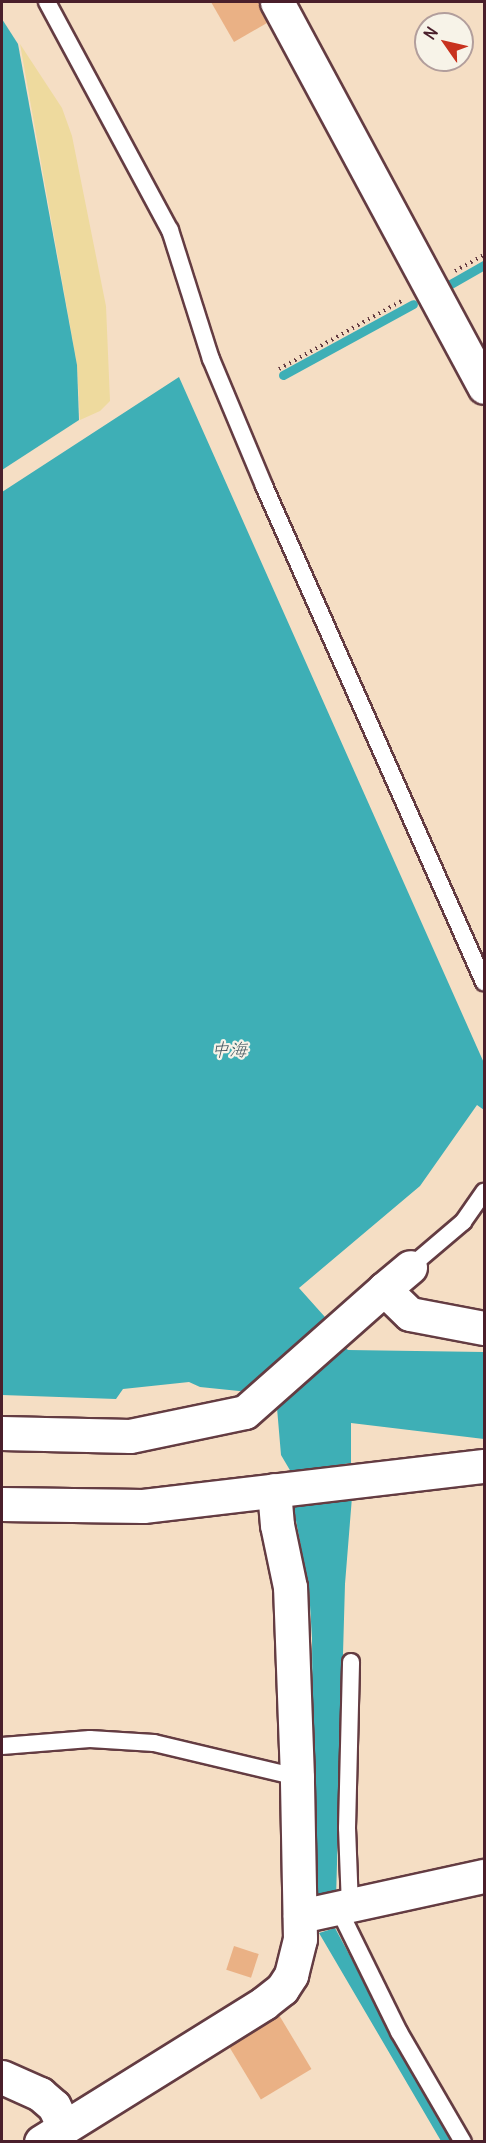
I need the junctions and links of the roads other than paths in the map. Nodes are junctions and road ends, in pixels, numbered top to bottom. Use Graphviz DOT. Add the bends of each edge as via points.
graph roads {
  1 [pos="47,2"];
  2 [pos="277,2"];
  3 [pos="484,387"];
  4 [pos="484,982"];
  5 [pos="484,1192"];
  6 [pos="410,1267"];
  7 [pos="384,1289"];
  8 [pos="484,1328"];
  9 [pos="2,1433"];
  10 [pos="484,1466"];
  11 [pos="281,1489"];
  12 [pos="2,1504"];
  13 [pos="351,1662"];
  14 [pos="2,1746"];
  15 [pos="297,1777"];
  16 [pos="484,1876"];
  17 [pos="327,1911"];
  18 [pos="2,2077"];
  19 [pos="53,2134"];
  20 [pos="463,2142"];
  1 -- 4 [label="lane" via="170,230 211,359 264,486"];
  2 -- 3 [label="street"];
  5 -- 6 [label="lane" via="463,1222"];
  6 -- 7 [label="street"];
  7 -- 8 [label="street" via="410,1314"];
  7 -- 9 [label="street" via="245,1412 130,1436"];
  10 -- 11 [label="street"];
  11 -- 12 [label="street" via="143,1506"];
  11 -- 15 [label="street" via="277,1525 290,1587"];
  13 -- 17 [label="lane" via="347,1828"];
  14 -- 15 [label="lane" via="90,1739 154,1743"];
  15 -- 17 [label="street"];
  16 -- 17 [label="street"];
  17 -- 19 [label="street" via="282,1989"];
  17 -- 20 [label="lane"];
  18 -- 19 [label="street" via="40,2094 54,2106"];
}
